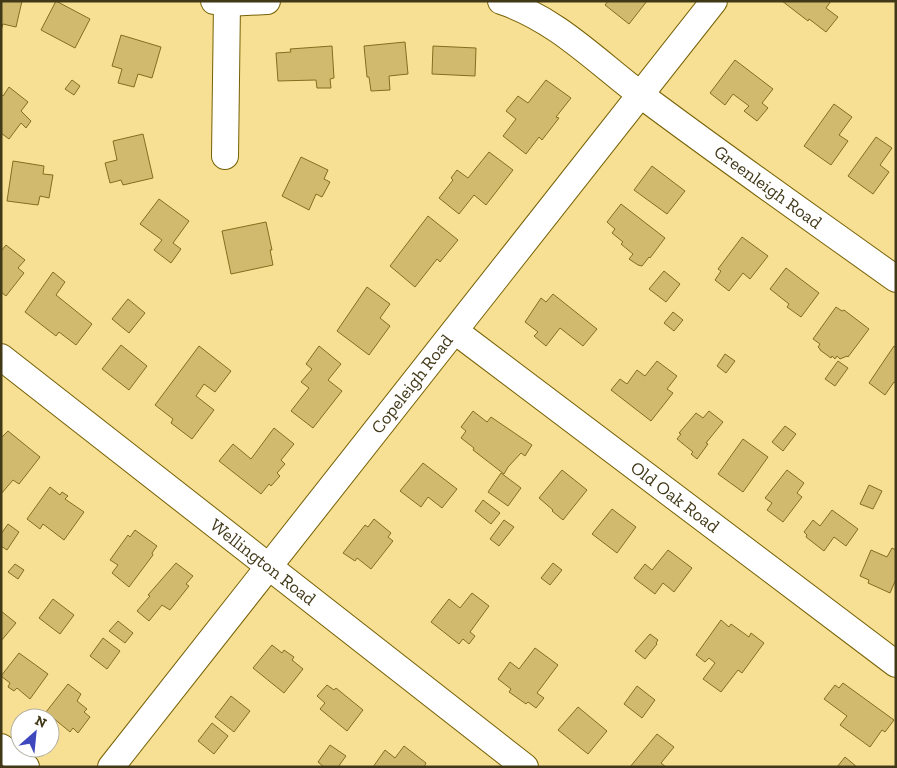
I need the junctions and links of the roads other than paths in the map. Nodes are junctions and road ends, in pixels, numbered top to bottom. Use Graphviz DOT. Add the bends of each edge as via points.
graph roads {
  1 [pos="267,1"];
  2 [pos="501,1"];
  3 [pos="714,1"];
  4 [pos="221,2"];
  5 [pos="640,95"];
  6 [pos="225,156"];
  7 [pos="896,279"];
  8 [pos="454,331"];
  9 [pos="1,357"];
  10 [pos="269,566"];
  11 [pos="896,664"];
  12 [pos="1,747"];
  13 [pos="26,767"];
  14 [pos="111,767"];
  15 [pos="525,767"];
  1 -- 4 [label="street"];
  2 -- 5 [label="street, Greenleigh Road" via="561,31"];
  3 -- 5 [label="street, Copeleigh Road"];
  4 -- 6 [label="street"];
  5 -- 7 [label="street, Greenleigh Road"];
  5 -- 8 [label="street, Copeleigh Road"];
  8 -- 10 [label="street, Copeleigh Road"];
  8 -- 11 [label="street, Old Oak Road"];
  9 -- 10 [label="street, Wellington Road"];
  10 -- 14 [label="street, Copeleigh Road"];
  10 -- 15 [label="street, Wellington Road"];
  12 -- 13 [label="street"];
}
